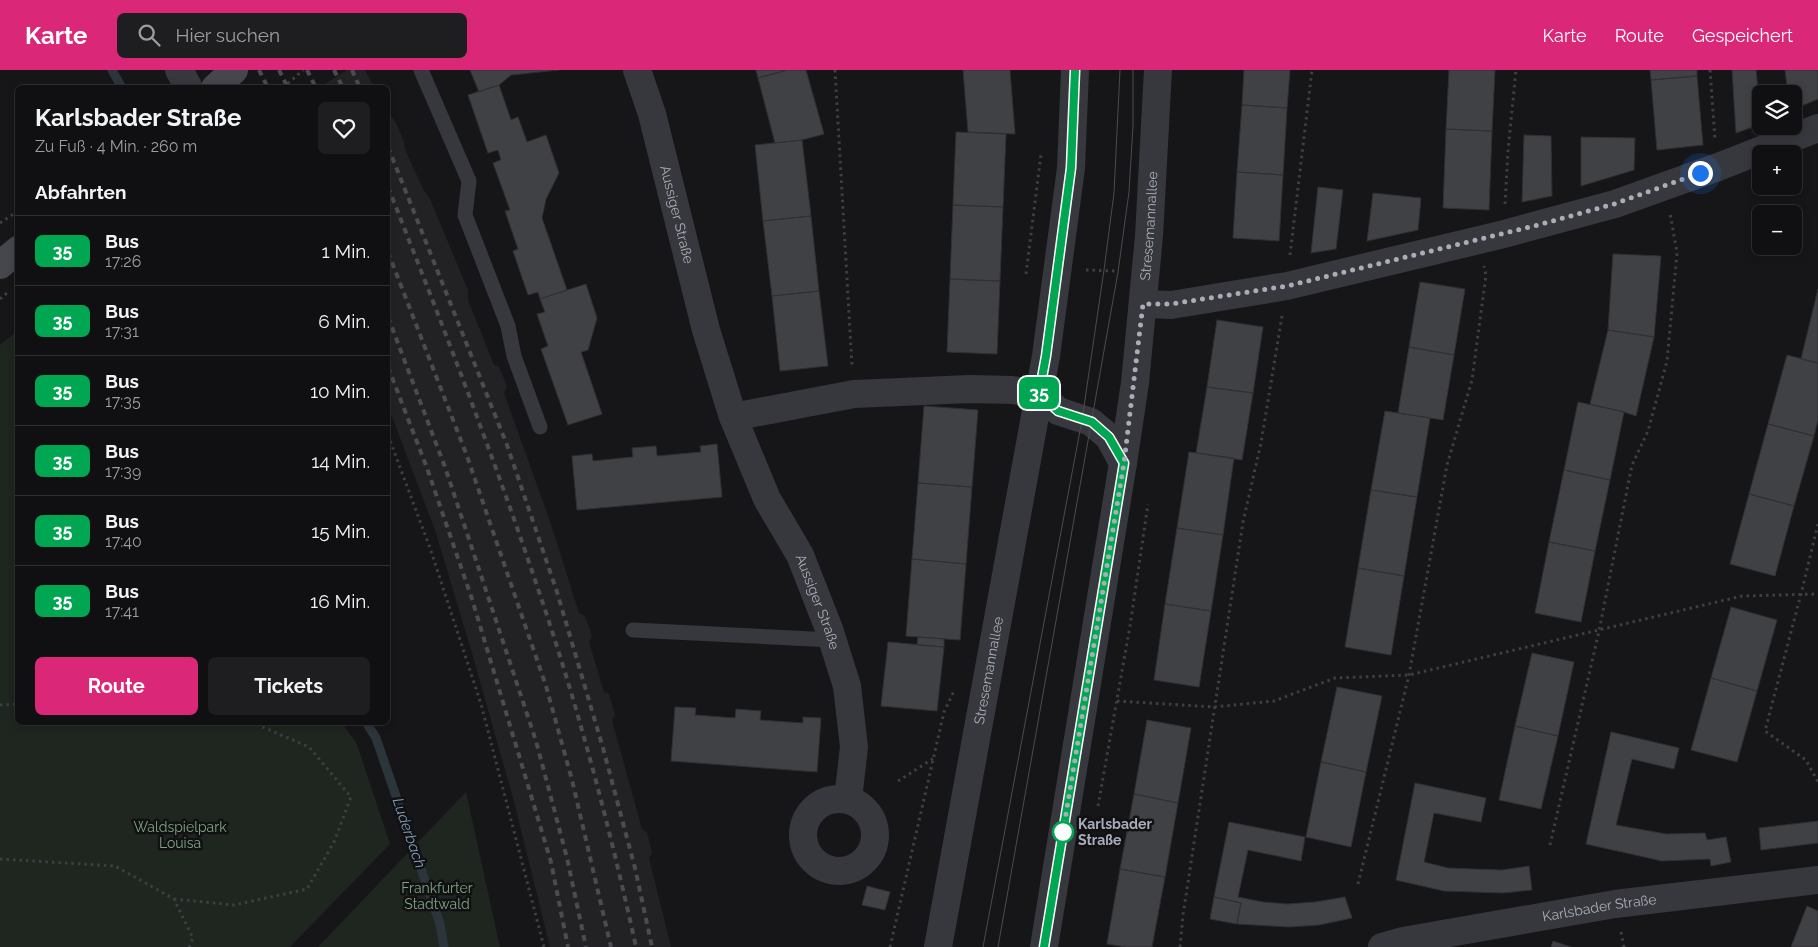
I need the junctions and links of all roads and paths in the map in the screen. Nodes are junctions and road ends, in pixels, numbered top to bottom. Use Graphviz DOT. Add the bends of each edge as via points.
graph roads {
  1 [pos="178,70"];
  2 [pos="234,70"];
  3 [pos="303,70"];
  4 [pos="422,70"];
  5 [pos="637,70"];
  6 [pos="835,70"];
  7 [pos="1075,70"];
  8 [pos="1158,70"];
  9 [pos="1312,70"];
  10 [pos="1516,70"];
  11 [pos="1710,70"];
  12 [pos="187,85"];
  13 [pos="218,85"];
  14 [pos="286,85"];
  15 [pos="1818,128"];
  16 [pos="1041,153"];
  17 [pos="1718,167"];
  18 [pos="1665,186"];
  19 [pos="15,214"];
  20 [pos="0,222"];
  21 [pos="1491,237"];
  22 [pos="15,252"];
  23 [pos="0,265"];
  24 [pos="1083,270"];
  25 [pos="1124,272"];
  26 [pos="1026,275"];
  27 [pos="1287,286"];
  28 [pos="1143,304"];
  29 [pos="1134,383"];
  30 [pos="854,394"];
  31 [pos="1039,394"];
  32 [pos="733,417"];
  33 [pos="1092,422"];
  34 [pos="540,427"];
  35 [pos="390,439"];
  36 [pos="1124,463"];
  37 [pos="1818,524"];
  38 [pos="1802,593"];
  39 [pos="1818,594"];
  40 [pos="633,630"];
  41 [pos="1599,630"];
  42 [pos="832,640"];
  43 [pos="1409,676"];
  44 [pos="955,689"];
  45 [pos="1117,701"];
  46 [pos="15,704"];
  47 [pos="0,705"];
  48 [pos="1214,708"];
  49 [pos="258,725"];
  50 [pos="935,758"];
  51 [pos="898,781"];
  52 [pos="1818,782"];
  53 [pos="848,799"];
  54 [pos="1550,845"];
  55 [pos="0,859"];
  56 [pos="1818,880"];
  57 [pos="1358,884"];
  58 [pos="174,899"];
  59 [pos="189,947"];
  60 [pos="544,947"];
  61 [pos="890,947"];
  62 [pos="938,947"];
  63 [pos="1044,947"];
  64 [pos="1180,947"];
  65 [pos="1382,947"];
  1 -- 12 [label="street"];
  2 -- 13 [label="main road"];
  3 -- 14 [label="path"];
  4 -- 34 [label="lane" via="469,181 465,215 508,326 514,356"];
  5 -- 32 [label="street, Aussiger Straße" via="652,114 706,330"];
  6 -- 30 [label="path"];
  7 -- 31 [label="street, Stresemannallee" via="1071,168"];
  8 -- 28 [label="street, Stresemannallee"];
  9 -- 27 [label="path"];
  10 -- 21 [label="path" via="1508,151"];
  11 -- 17 [label="path"];
  15 -- 17 [label="street"];
  16 -- 26 [label="path"];
  17 -- 18 [label="street"];
  18 -- 21 [label="street" via="1614,204"];
  18 -- 41 [label="path" via="1677,253 1667,361 1648,431 1632,465"];
  19 -- 20 [label="path"];
  21 -- 27 [label="street"];
  21 -- 43 [label="path" via="1472,380 1447,465"];
  22 -- 23 [label="main road"];
  24 -- 25 [label="path"];
  27 -- 28 [label="street" via="1171,304"];
  27 -- 48 [label="path" via="1261,443 1243,522"];
  28 -- 29 [label="street, Stresemannallee"];
  29 -- 33 [label="street" via="1110,412"];
  29 -- 36 [label="street, Stresemannallee"];
  30 -- 31 [label="street" via="970,389"];
  30 -- 32 [label="street"];
  31 -- 33 [label="street" via="1058,411"];
  31 -- 62 [label="street, Stresemannallee"];
  32 -- 42 [label="street, Aussiger Straße" via="767,499 800,556"];
  33 -- 36 [label="street" via="1109,437"];
  35 -- 60 [label="path" via="430,548 481,704"];
  36 -- 63 [label="street, Stresemannallee"];
  37 -- 38 [label="path"];
  38 -- 39 [label="path"];
  38 -- 41 [label="path" via="1742,596"];
  38 -- 52 [label="path" via="1765,731 1806,760"];
  40 -- 42 [label="lane"];
  41 -- 43 [label="path"];
  41 -- 54 [label="path"];
  42 -- 53 [label="street, Aussiger Straße" via="847,686 854,747"];
  43 -- 48 [label="path" via="1335,678 1274,701"];
  43 -- 57 [label="path"];
  44 -- 50 [label="path" via="944,712"];
  45 -- 48 [label="path"];
  46 -- 47 [label="path"];
  48 -- 64 [label="path"];
  49 -- 58 [label="path" via="309,747 351,797 334,842 307,889 234,905"];
  50 -- 51 [label="path"];
  50 -- 61 [label="path"];
  55 -- 58 [label="path" via="115,866"];
  56 -- 65 [label="street, Karlsbader Straße" via="1616,904"];
  58 -- 59 [label="path" via="193,938"];
}
